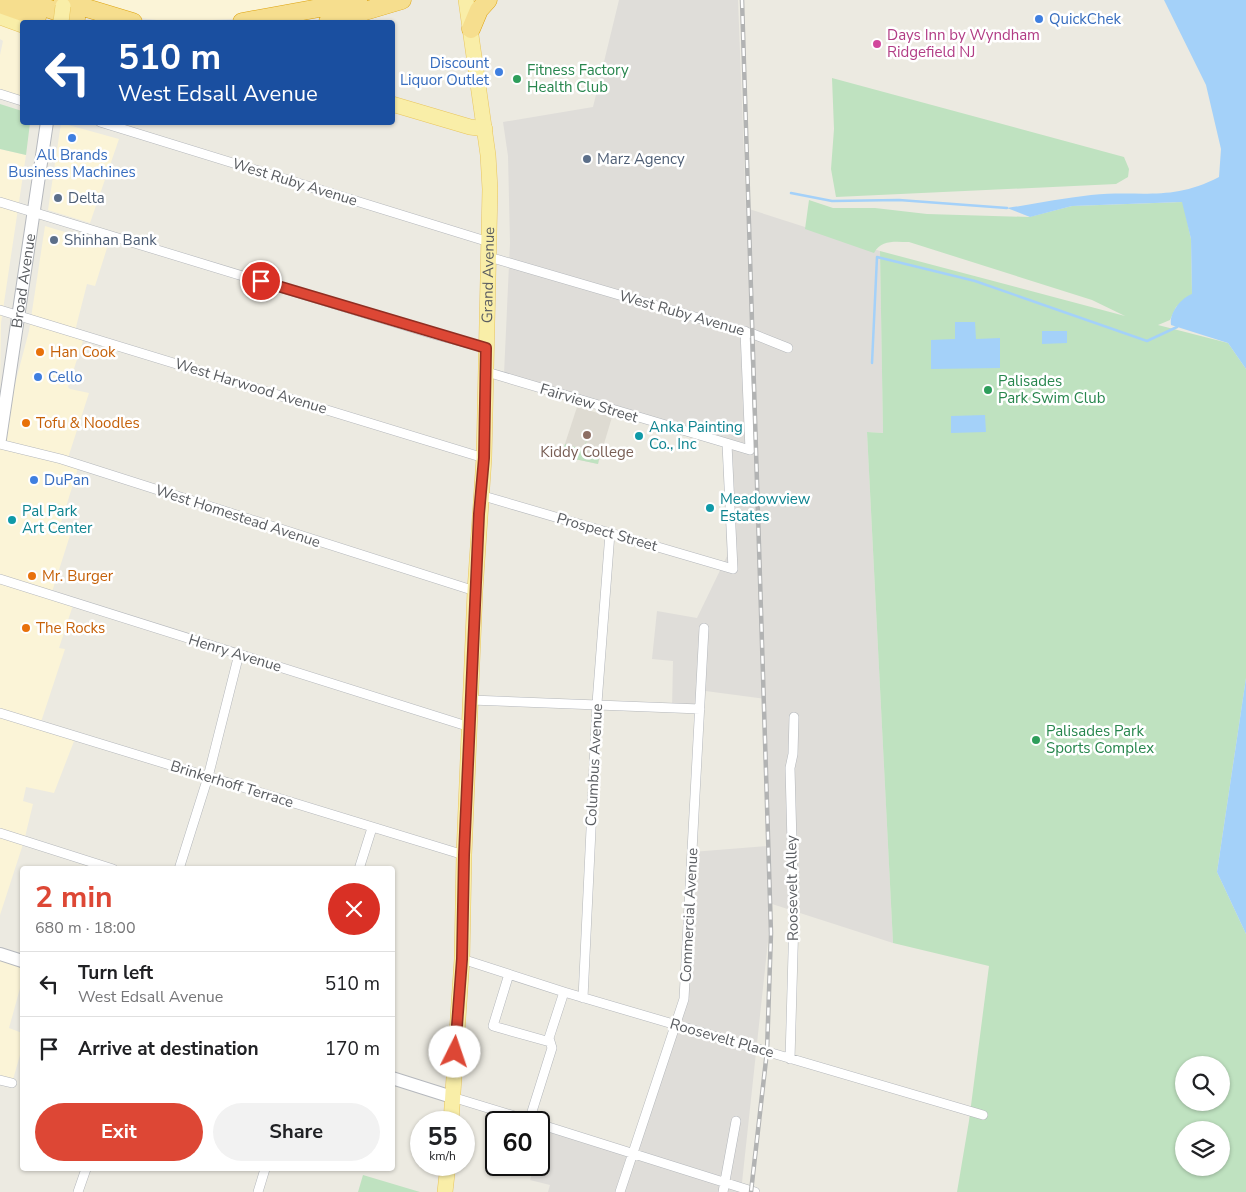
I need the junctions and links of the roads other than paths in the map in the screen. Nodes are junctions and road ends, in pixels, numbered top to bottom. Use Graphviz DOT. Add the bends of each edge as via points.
graph roads {
  1 [pos="23,0"];
  2 [pos="402,0"];
  3 [pos="466,0"];
  4 [pos="488,0"];
  5 [pos="62,2"];
  6 [pos="364,3"];
  7 [pos="0,4"];
  8 [pos="0,17"];
  9 [pos="47,20"];
  10 [pos="61,20"];
  11 [pos="82,20"];
  12 [pos="126,20"];
  13 [pos="255,20"];
  14 [pos="300,20"];
  15 [pos="332,20"];
  16 [pos="347,20"];
  17 [pos="20,24"];
  18 [pos="471,29"];
  19 [pos="0,94"];
  20 [pos="20,100"];
  21 [pos="395,105"];
  22 [pos="47,125"];
  23 [pos="109,125"];
  24 [pos="484,130"];
  25 [pos="0,202"];
  26 [pos="34,212"];
  27 [pos="489,249"];
  28 [pos="0,310"];
  29 [pos="17,317"];
  30 [pos="745,331"];
  31 [pos="486,348"];
  32 [pos="788,348"];
  33 [pos="487,372"];
  34 [pos="0,439"];
  35 [pos="0,444"];
  36 [pos="727,444"];
  37 [pos="484,458"];
  38 [pos="480,496"];
  39 [pos="610,533"];
  40 [pos="0,579"];
  41 [pos="475,591"];
  42 [pos="704,628"];
  43 [pos="239,654"];
  44 [pos="471,700"];
  45 [pos="597,703"];
  46 [pos="700,708"];
  47 [pos="0,713"];
  48 [pos="794,718"];
  49 [pos="470,727"];
  50 [pos="208,777"];
  51 [pos="372,828"];
  52 [pos="0,833"];
  53 [pos="464,855"];
  54 [pos="104,866"];
  55 [pos="180,866"];
  56 [pos="360,866"];
  57 [pos="0,954"];
  58 [pos="462,959"];
  59 [pos="20,961"];
  60 [pos="509,974"];
  61 [pos="564,992"];
  62 [pos="583,998"];
  63 [pos="677,1025"];
  64 [pos="550,1042"];
  65 [pos="790,1059"];
  66 [pos="395,1079"];
  67 [pos="0,1080"];
  68 [pos="12,1083"];
  69 [pos="452,1097"];
  70 [pos="451,1111"];
  71 [pos="497,1111"];
  72 [pos="535,1111"];
  73 [pos="983,1115"];
  74 [pos="736,1121"];
  75 [pos="550,1127"];
  76 [pos="633,1153"];
  77 [pos="85,1171"];
  78 [pos="264,1171"];
  79 [pos="447,1176"];
  80 [pos="724,1181"];
  81 [pos="78,1192"];
  82 [pos="258,1192"];
  83 [pos="445,1192"];
  84 [pos="620,1192"];
  85 [pos="723,1192"];
  86 [pos="755,1192"];
  1 -- 11 [label="highway"];
  2 -- 6 [label="highway"];
  3 -- 18 [label="main road, Grand Avenue"];
  4 -- 18 [label="highway" via="479,10"];
  5 -- 10 [label="main road, bridge"];
  5 -- 12 [label="highway"];
  6 -- 13 [label="highway"];
  6 -- 14 [label="highway"];
  6 -- 15 [label="highway"];
  6 -- 16 [label="highway"];
  7 -- 9 [label="highway"];
  8 -- 17 [label="main road"];
  18 -- 24 [label="main road, Grand Avenue"];
  19 -- 20 [label="street"];
  21 -- 24 [label="main road"];
  22 -- 26 [label="main road, Broad Avenue"];
  23 -- 27 [label="street, West Ruby Avenue"];
  24 -- 27 [label="main road, Grand Avenue" via="490,183"];
  25 -- 26 [label="street"];
  26 -- 29 [label="main road, Broad Avenue"];
  26 -- 31 [label="street"];
  27 -- 30 [label="street, West Ruby Avenue"];
  27 -- 31 [label="main road, Grand Avenue"];
  28 -- 29 [label="street, West Harwood Avenue"];
  29 -- 34 [label="main road, Broad Avenue"];
  29 -- 37 [label="street, West Harwood Avenue" via="67,329"];
  30 -- 32 [label="street, West Ruby Avenue"];
  30 -- 36 [label="street, Fairview Street" via="750,450"];
  31 -- 33 [label="main road, Grand Avenue"];
  33 -- 36 [label="street, Fairview Street"];
  33 -- 37 [label="main road, Grand Avenue"];
  35 -- 41 [label="street, West Homestead Avenue" via="61,459"];
  36 -- 39 [label="street, Prospect Street" via="733,570"];
  37 -- 38 [label="main road, Grand Avenue"];
  38 -- 39 [label="street, Prospect Street"];
  38 -- 41 [label="main road, Grand Avenue"];
  39 -- 45 [label="street, Columbus Avenue"];
  40 -- 43 [label="street, Henry Avenue"];
  41 -- 44 [label="main road, Grand Avenue"];
  42 -- 46 [label="street, Commercial Avenue"];
  43 -- 49 [label="street, Henry Avenue"];
  43 -- 50 [label="street"];
  44 -- 45 [label="street"];
  44 -- 49 [label="main road, Grand Avenue"];
  45 -- 46 [label="street"];
  45 -- 62 [label="street, Columbus Avenue"];
  46 -- 63 [label="street, Commercial Avenue" via="684,1000"];
  47 -- 50 [label="street, Brinkerhoff Terrace"];
  48 -- 65 [label="street, Roosevelt Alley" via="790,768 794,918"];
  49 -- 53 [label="main road, Grand Avenue"];
  50 -- 51 [label="street, Brinkerhoff Terrace"];
  50 -- 55 [label="street"];
  51 -- 53 [label="street, Brinkerhoff Terrace"];
  51 -- 56 [label="street"];
  52 -- 54 [label="street"];
  53 -- 58 [label="main road, Grand Avenue"];
  57 -- 59 [label="main road"];
  58 -- 60 [label="street, Roosevelt Place"];
  58 -- 69 [label="main road, Grand Avenue"];
  60 -- 61 [label="street, Roosevelt Place"];
  60 -- 64 [label="street" via="493,1026"];
  61 -- 62 [label="street, Roosevelt Place"];
  61 -- 64 [label="street"];
  62 -- 63 [label="street, Roosevelt Place"];
  63 -- 65 [label="street, Roosevelt Place"];
  63 -- 76 [label="street, Commercial Avenue"];
  64 -- 72 [label="street" via="552,1048"];
  65 -- 73 [label="street, Roosevelt Place"];
  66 -- 69 [label="main road"];
  67 -- 68 [label="street"];
  69 -- 70 [label="main road, Grand Avenue"];
  69 -- 71 [label="street"];
  74 -- 80 [label="street"];
  75 -- 76 [label="street"];
  76 -- 80 [label="street"];
  76 -- 84 [label="street, Commercial Avenue"];
  77 -- 81 [label="street"];
  78 -- 82 [label="street"];
  79 -- 83 [label="main road"];
  80 -- 85 [label="street"];
  80 -- 86 [label="street"];
}
